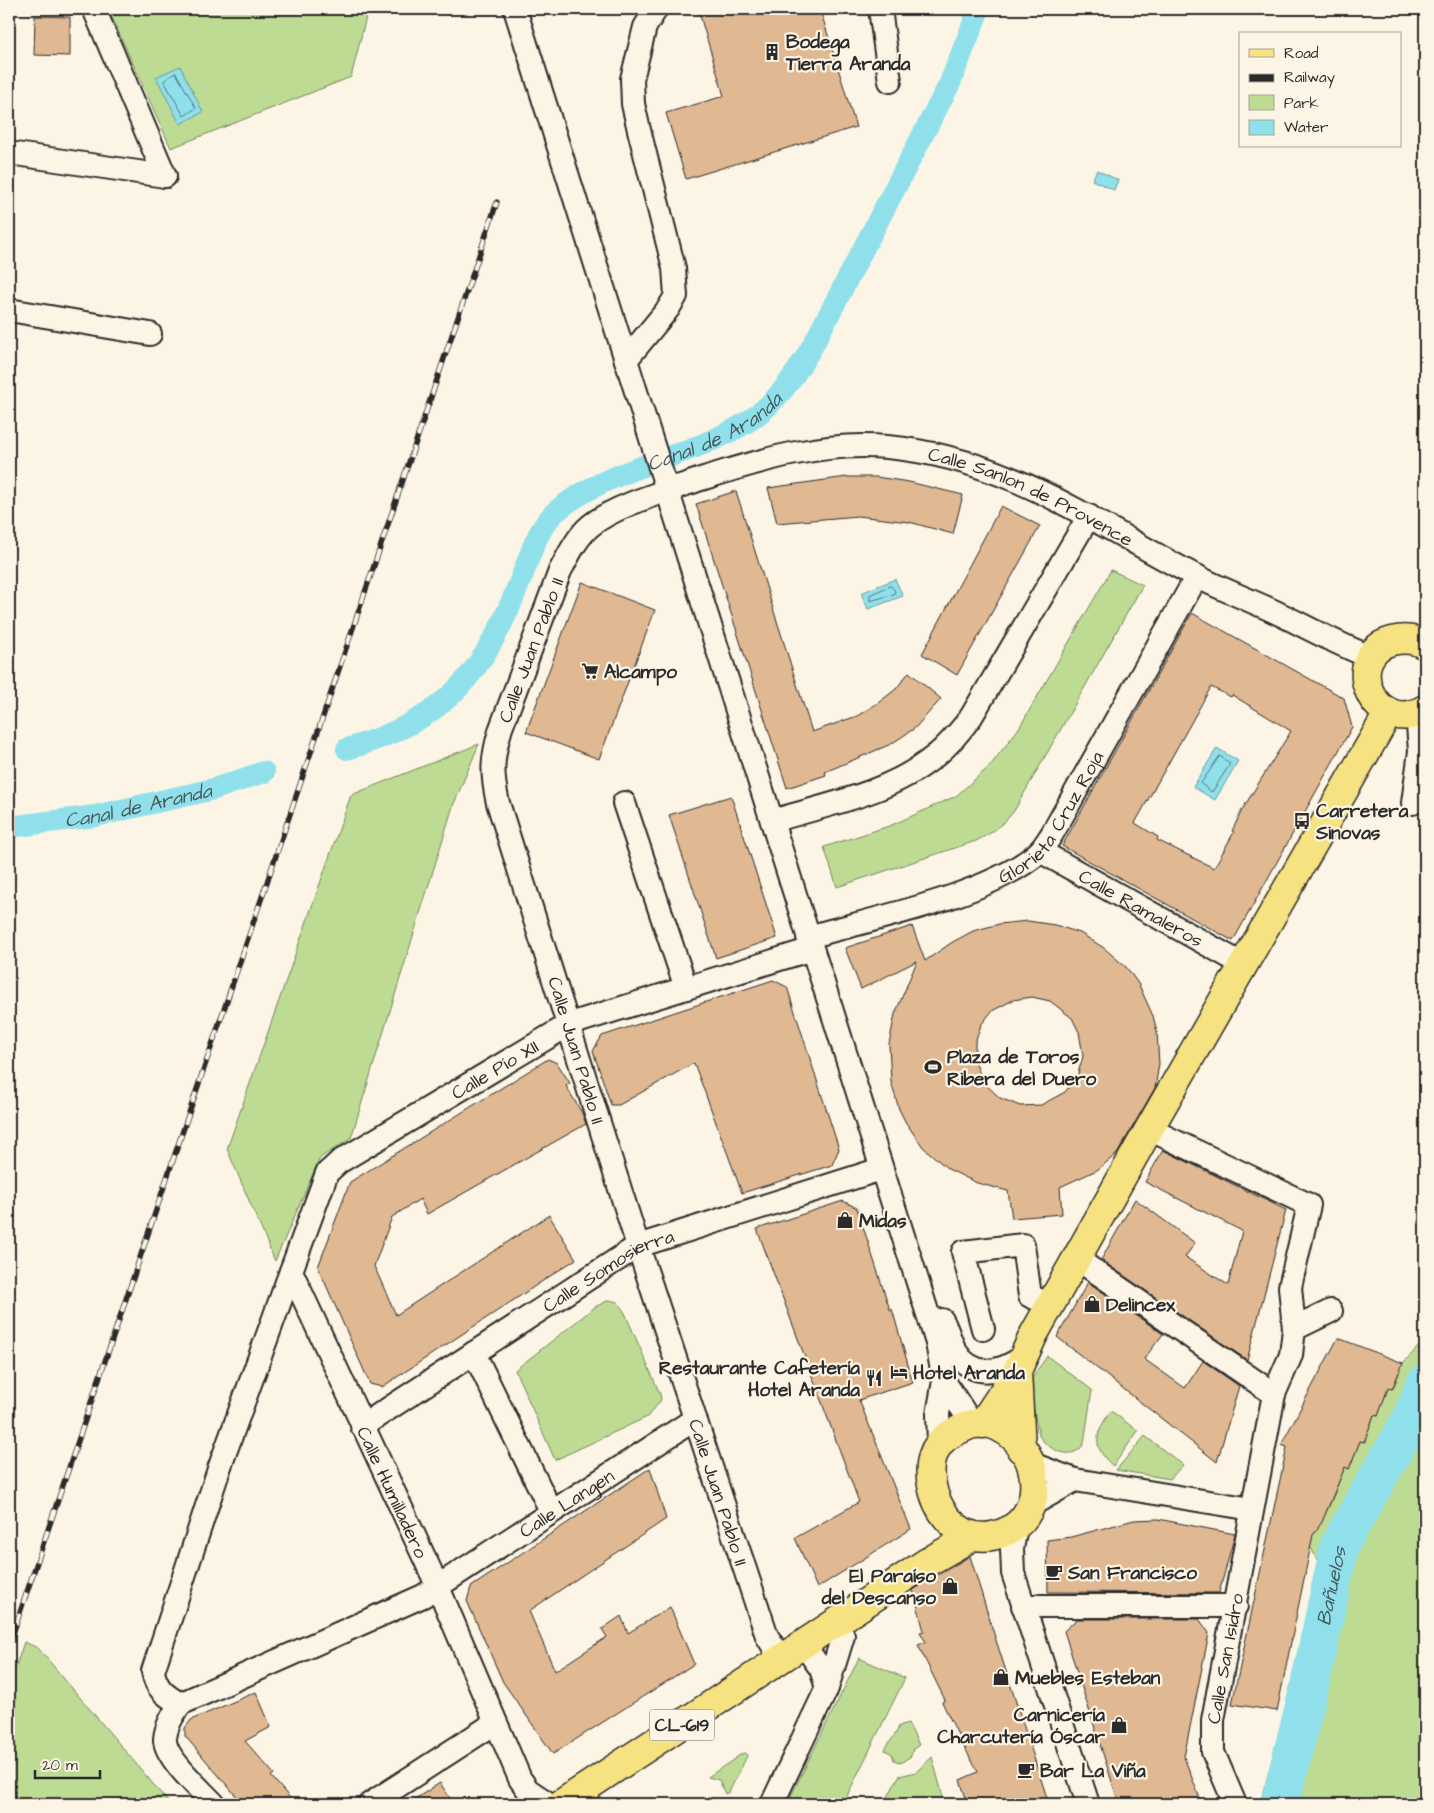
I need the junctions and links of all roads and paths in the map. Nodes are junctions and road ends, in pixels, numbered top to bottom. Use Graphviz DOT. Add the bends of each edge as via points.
graph roads {
  1 [pos="94,9"];
  2 [pos="515,9"];
  3 [pos="656,9"];
  4 [pos="880,9"];
  5 [pos="890,81"];
  6 [pos="9,153"];
  7 [pos="9,310"];
  8 [pos="150,334"];
  9 [pos="626,360"];
  10 [pos="665,480"];
  11 [pos="1089,516"];
  12 [pos="1197,576"];
  13 [pos="1424,642"];
  14 [pos="1372,657"];
  15 [pos="1421,711"];
  16 [pos="1388,712"];
  17 [pos="1422,748"];
  18 [pos="624,803"];
  19 [pos="1413,803"];
  20 [pos="772,821"];
  21 [pos="1040,851"];
  22 [pos="810,943"];
  23 [pos="1242,964"];
  24 [pos="686,988"];
  25 [pos="570,1024"];
  26 [pos="1149,1129"];
  27 [pos="881,1169"];
  28 [pos="638,1246"];
  29 [pos="1077,1259"];
  30 [pos="291,1271"];
  31 [pos="920,1289"];
  32 [pos="1051,1305"];
  33 [pos="1331,1311"];
  34 [pos="983,1329"];
  35 [pos="1294,1329"];
  36 [pos="474,1353"];
  37 [pos="1020,1364"];
  38 [pos="944,1381"];
  39 [pos="1274,1394"];
  40 [pos="695,1419"];
  41 [pos="977,1424"];
  42 [pos="362,1426"];
  43 [pos="939,1444"];
  44 [pos="1025,1456"];
  45 [pos="1075,1480"];
  46 [pos="1033,1504"];
  47 [pos="1252,1509"];
  48 [pos="551,1511"];
  49 [pos="944,1512"];
  50 [pos="1016,1527"];
  51 [pos="980,1536"];
  52 [pos="926,1563"];
  53 [pos="1013,1573"];
  54 [pos="438,1586"];
  55 [pos="1023,1606"];
  56 [pos="1236,1606"];
  57 [pos="837,1623"];
  58 [pos="793,1652"];
  59 [pos="827,1688"];
  60 [pos="180,1704"];
  61 [pos="496,1722"];
  62 [pos="214,1804"];
  63 [pos="370,1804"];
  64 [pos="549,1804"];
  65 [pos="561,1804"];
  66 [pos="772,1804"];
  67 [pos="1088,1804"];
  68 [pos="1235,1804"];
  1 -- 6 [label="street" via="165,176"];
  2 -- 9 [label="street"];
  3 -- 9 [label="street" via="646,28 632,79 633,104 674,268 676,296"];
  4 -- 5 [label="street"];
  7 -- 8 [label="street"];
  9 -- 10 [label="street"];
  10 -- 11 [label="street, Calle Sanlon de Provence" via="812,449 885,446 999,472"];
  10 -- 20 [label="street"];
  10 -- 25 [label="street, Calle Juan Pablo II" via="589,527 572,550 560,572 495,747 492,779 498,803"];
  11 -- 12 [label="street, Calle Sanlon de Provence"];
  11 -- 20 [label="street" via="971,717 940,752 915,770 883,785"];
  12 -- 14 [label="street, Calle Sanlon de Provence"];
  12 -- 21 [label="street, Glorieta Cruz Roja"];
  13 -- 14 [label="main road" via="1394,640"];
  14 -- 16 [label="main road" via="1366,672 1366,684 1378,705"];
  15 -- 16 [label="main road" via="1400,715"];
  15 -- 17 [label="street"];
  16 -- 23 [label="main road"];
  17 -- 19 [label="street"];
  18 -- 24 [label="street"];
  20 -- 22 [label="street"];
  21 -- 22 [label="street, Glorieta Cruz Roja" via="1014,870 986,883"];
  21 -- 23 [label="street, Calle Ramaleros"];
  22 -- 24 [label="street, Calle Pío XII"];
  22 -- 27 [label="street"];
  23 -- 26 [label="main road"];
  24 -- 25 [label="street, Calle Pío XII"];
  25 -- 28 [label="street, Calle Juan Pablo II"];
  25 -- 30 [label="street, Calle Pío XII" via="330,1168 310,1213"];
  26 -- 29 [label="main road"];
  26 -- 35 [label="street, Calle San Isidro" via="1309,1204 1290,1287"];
  27 -- 28 [label="street, Calle Somosierra"];
  27 -- 31 [label="street"];
  28 -- 36 [label="street, Calle Somosierra"];
  28 -- 40 [label="street, Calle Juan Pablo II"];
  29 -- 32 [label="main road"];
  29 -- 39 [label="street"];
  30 -- 42 [label="street, Calle Humilladero"];
  30 -- 60 [label="street" via="219,1469 153,1671 154,1682 163,1693"];
  31 -- 37 [label="street" via="944,1323 962,1361 973,1369 998,1371"];
  31 -- 38 [label="street" via="937,1343"];
  32 -- 34 [label="street" via="1030,1296 1023,1245 963,1252"];
  32 -- 37 [label="main road"];
  33 -- 35 [label="street"];
  35 -- 39 [label="street, Calle San Isidro" via="1291,1355"];
  36 -- 42 [label="street, Calle Somosierra"];
  36 -- 48 [label="street"];
  37 -- 41 [label="main road"];
  37 -- 44 [label="main road"];
  38 -- 41 [label="street"];
  38 -- 43 [label="street" via="938,1414"];
  39 -- 47 [label="street, Calle San Isidro"];
  40 -- 48 [label="street, Calle Langen"];
  40 -- 58 [label="street, Calle Juan Pablo II" via="767,1636"];
  41 -- 43 [label="main road" via="955,1432"];
  41 -- 44 [label="main road" via="989,1424 1004,1430"];
  42 -- 54 [label="street, Calle Humilladero"];
  43 -- 49 [label="main road" via="933,1458 931,1481"];
  44 -- 45 [label="street"];
  44 -- 46 [label="main road" via="1036,1488"];
  45 -- 46 [label="street"];
  45 -- 47 [label="street"];
  46 -- 50 [label="main road"];
  47 -- 56 [label="street, Calle San Isidro"];
  48 -- 54 [label="street, Calle Langen"];
  49 -- 51 [label="main road" via="959,1530"];
  49 -- 52 [label="main road" via="940,1536"];
  50 -- 51 [label="main road" via="1003,1534"];
  50 -- 53 [label="street" via="1012,1549"];
  51 -- 52 [label="main road"];
  51 -- 53 [label="street"];
  52 -- 57 [label="main road, CL-619"];
  53 -- 55 [label="street"];
  54 -- 60 [label="street, Calle Langen"];
  54 -- 61 [label="street, Calle Humilladero"];
  55 -- 56 [label="street"];
  55 -- 67 [label="street"];
  56 -- 68 [label="street, Calle San Isidro" via="1213,1720 1213,1752"];
  57 -- 58 [label="main road, CL-619"];
  57 -- 59 [label="street" via="843,1636"];
  58 -- 59 [label="street, Calle Juan Pablo II" via="820,1669"];
  58 -- 65 [label="main road, CL-619"];
  59 -- 66 [label="street"];
  60 -- 62 [label="street" via="168,1724 165,1741 169,1753"];
  61 -- 63 [label="street"];
  61 -- 64 [label="street, Calle Humilladero" via="520,1779 528,1790"];
}
